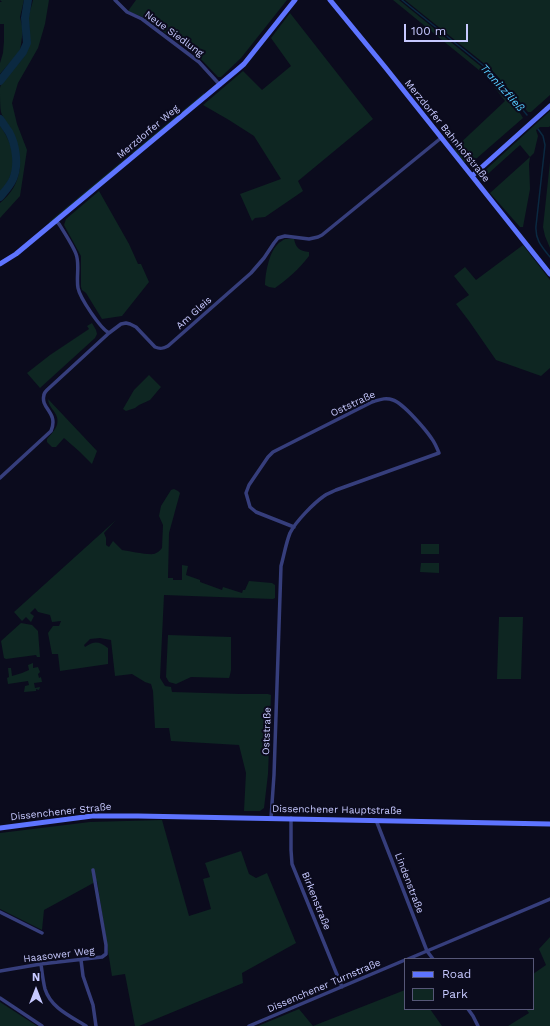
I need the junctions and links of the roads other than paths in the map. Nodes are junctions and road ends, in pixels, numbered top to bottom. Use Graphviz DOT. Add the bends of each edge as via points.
graph roads {
  1 [pos="115,0"];
  2 [pos="295,0"];
  3 [pos="330,0"];
  4 [pos="220,84"];
  5 [pos="550,106"];
  6 [pos="441,138"];
  7 [pos="472,176"];
  8 [pos="56,221"];
  9 [pos="0,264"];
  10 [pos="550,274"];
  11 [pos="109,333"];
  12 [pos="0,478"];
  13 [pos="294,527"];
  14 [pos="123,816"];
  15 [pos="271,818"];
  16 [pos="291,818"];
  17 [pos="376,820"];
  18 [pos="550,824"];
  19 [pos="0,828"];
  20 [pos="93,870"];
  21 [pos="550,899"];
  22 [pos="0,912"];
  23 [pos="42,933"];
  24 [pos="427,951"];
  25 [pos="411,958"];
  26 [pos="432,958"];
  27 [pos="81,960"];
  28 [pos="404,961"];
  29 [pos="41,964"];
  30 [pos="0,971"];
  31 [pos="342,987"];
  32 [pos="0,998"];
  33 [pos="469,1010"];
  34 [pos="42,1026"];
  35 [pos="86,1026"];
  36 [pos="96,1026"];
  37 [pos="249,1026"];
  38 [pos="478,1026"];
  1 -- 4 [label="street, Neue Siedlung" via="127,12 199,62"];
  2 -- 4 [label="street, Merzdorfer Weg" via="244,64"];
  3 -- 6 [label="street, Merzdorfer Bahnhofstraße"];
  4 -- 8 [label="street, Merzdorfer Weg"];
  5 -- 7 [label="street"];
  6 -- 7 [label="street, Merzdorfer Bahnhofstraße"];
  6 -- 11 [label="street, Am Gleis" via="322,235 309,239 285,236 278,238 250,273 164,348 155,347 130,324 121,324"];
  7 -- 10 [label="street, Merzdorfer Bahnhofstraße"];
  8 -- 9 [label="street, Merzdorfer Weg"];
  8 -- 11 [label="street" via="76,253 80,294 95,319"];
  11 -- 12 [label="street, Am Gleis" via="47,390 43,396 44,403 52,414 52,431"];
  13 -- 13 [label="street, Oststraße" via="324,496 439,453 432,438 399,403 387,398 372,402 273,452 246,493 250,507 256,512"];
  13 -- 15 [label="street, Oststraße" via="286,543 281,566"];
  14 -- 15 [label="street, Dissenchener Hauptstraße"];
  14 -- 19 [label="street, Dissenchener Straße" via="92,816"];
  15 -- 16 [label="street, Dissenchener Hauptstraße"];
  16 -- 17 [label="street, Dissenchener Hauptstraße"];
  16 -- 31 [label="street, Birkenstraße" via="292,864"];
  17 -- 18 [label="street, Dissenchener Hauptstraße"];
  17 -- 24 [label="street, Lindenstraße"];
  20 -- 27 [label="street, Haasower Weg" via="107,952 102,957"];
  21 -- 24 [label="street, Dissenchener Turnstraße"];
  22 -- 23 [label="street"];
  24 -- 25 [label="street, Dissenchener Turnstraße"];
  24 -- 26 [label="street, Lindenstraße"];
  27 -- 29 [label="street, Haasower Weg"];
  27 -- 36 [label="street"];
  28 -- 31 [label="street, Dissenchener Turnstraße"];
  29 -- 30 [label="street, Haasower Weg"];
  29 -- 35 [label="street" via="49,1000"];
  31 -- 37 [label="street, Dissenchener Turnstraße"];
  32 -- 34 [label="street"];
  33 -- 38 [label="street"];
}
